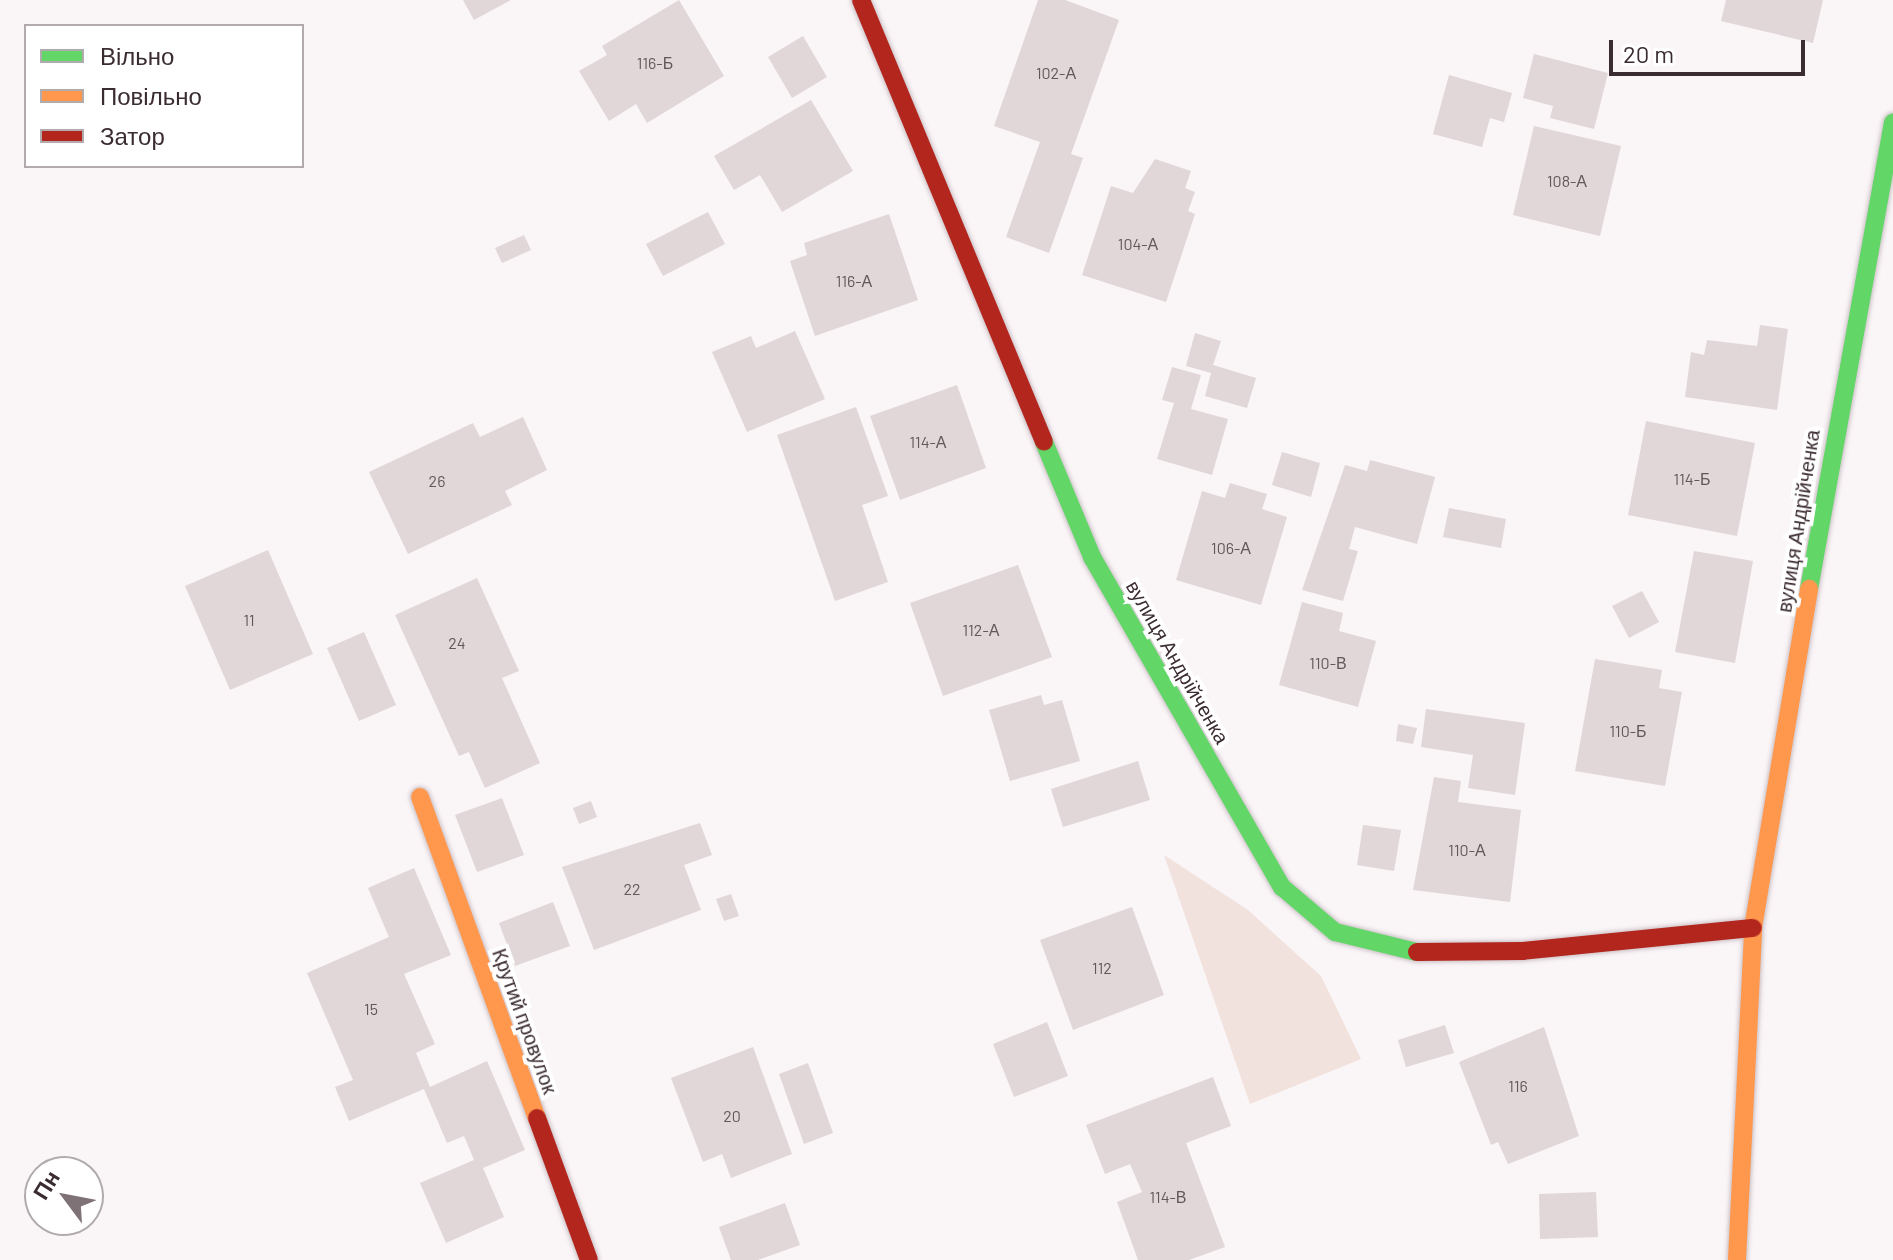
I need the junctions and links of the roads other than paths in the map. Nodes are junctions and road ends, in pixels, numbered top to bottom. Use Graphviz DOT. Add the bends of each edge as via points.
graph roads {
  1 [pos="861,0"];
  2 [pos="1893,122"];
  3 [pos="420,797"];
  4 [pos="1753,928"];
  5 [pos="589,1260"];
  6 [pos="1737,1260"];
  1 -- 4 [label="street, вулиця Андрійченка" via="1092,557 1282,887 1335,932 1404,952 1522,951"];
  2 -- 4 [label="street, вулиця Андрійченка" via="1862,266"];
  3 -- 5 [label="street, Крутий провулок"];
  4 -- 6 [label="street, вулиця Андрійченка"];
}
